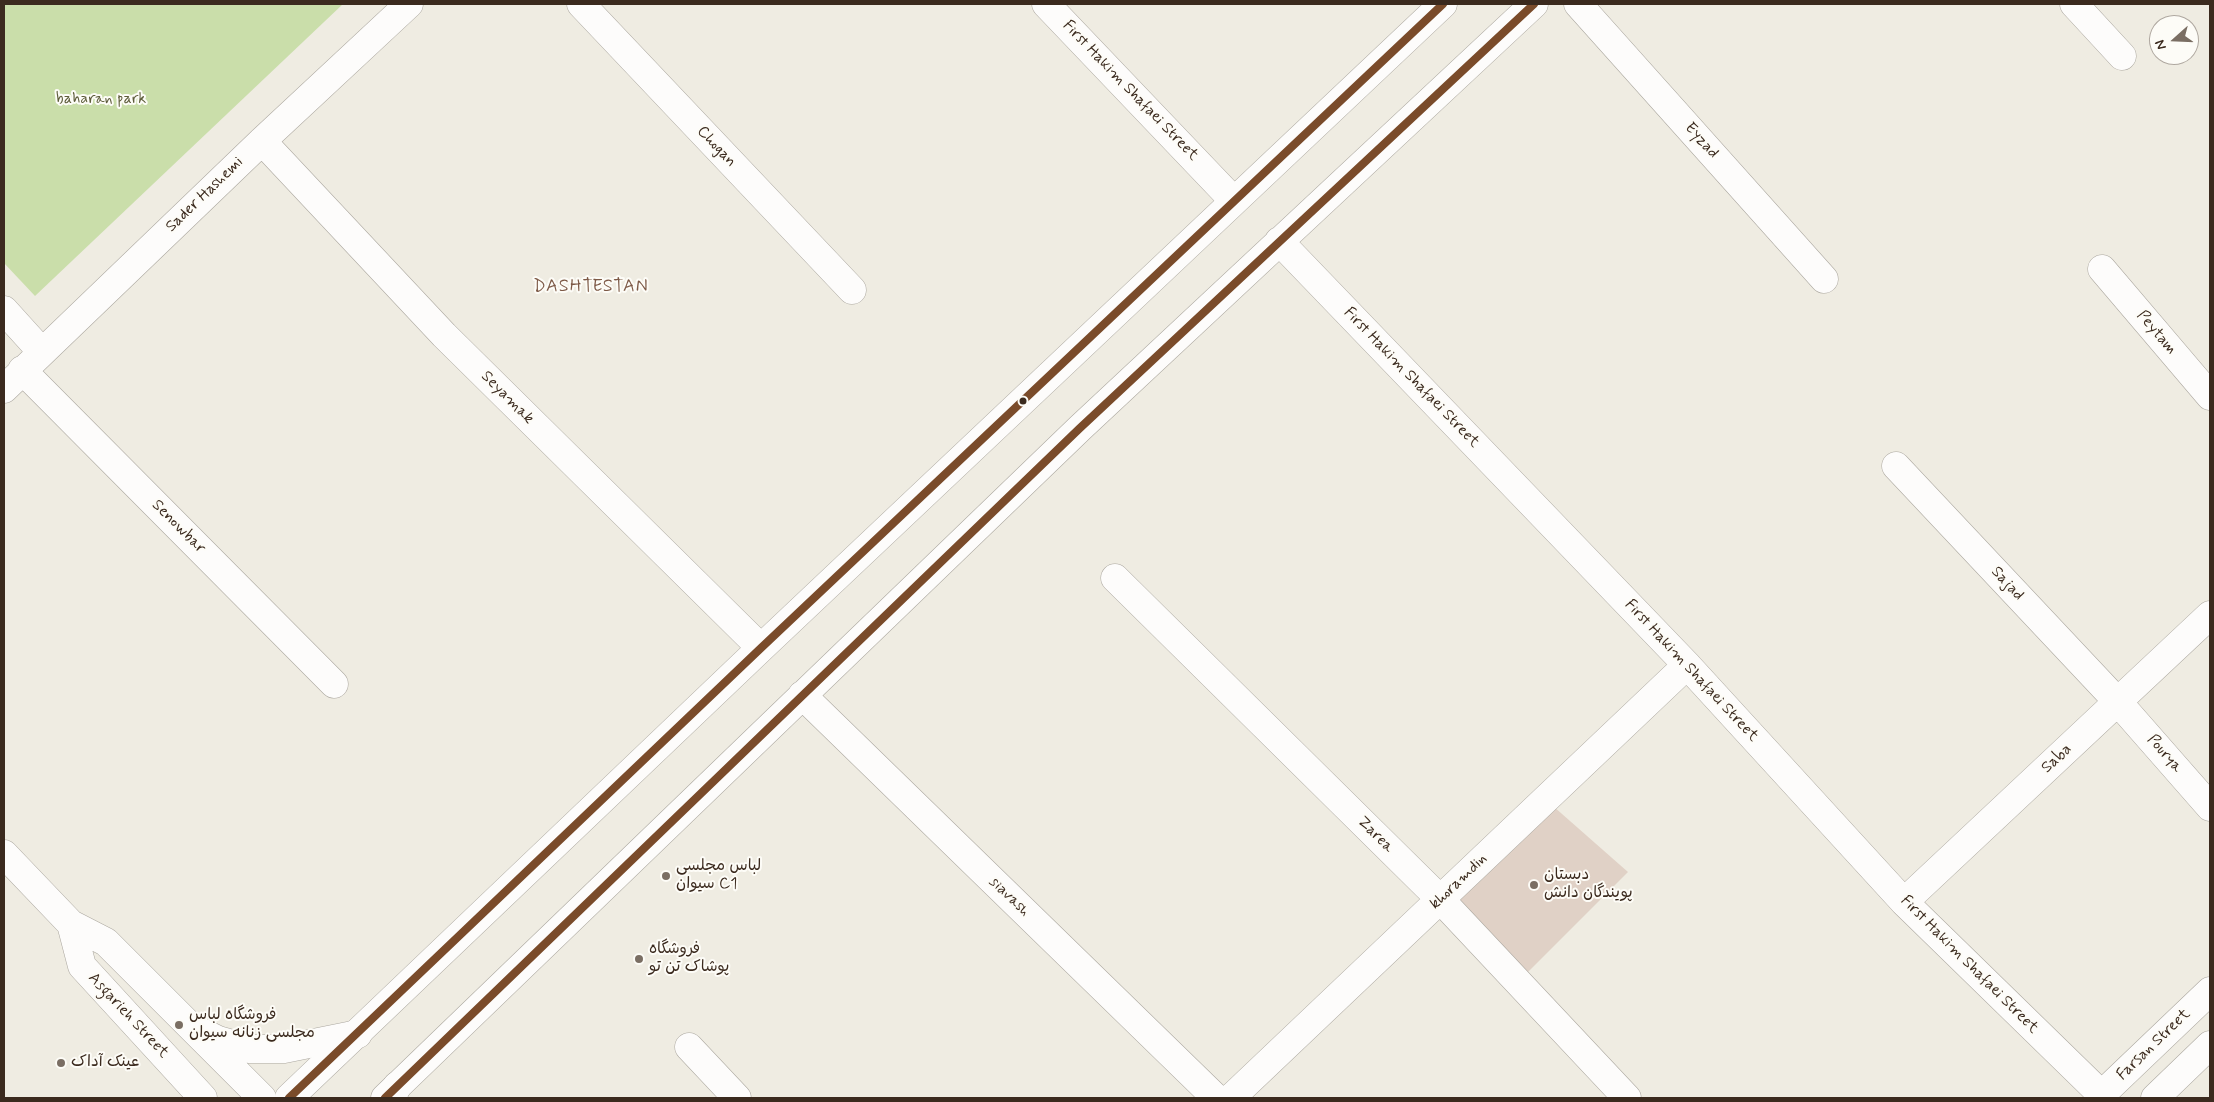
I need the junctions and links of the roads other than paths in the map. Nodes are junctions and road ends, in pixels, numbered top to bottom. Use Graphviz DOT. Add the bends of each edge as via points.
graph roads {
  1 [pos="409,4"];
  2 [pos="581,4"];
  3 [pos="1046,4"];
  4 [pos="1443,4"];
  5 [pos="1534,4"];
  6 [pos="1578,4"];
  7 [pos="2074,4"];
  8 [pos="2122,56"];
  9 [pos="262,141"];
  10 [pos="1234,201"];
  11 [pos="1279,241"];
  12 [pos="2102,269"];
  13 [pos="1824,279"];
  14 [pos="852,290"];
  15 [pos="4,310"];
  16 [pos="42,352"];
  17 [pos="13,380"];
  18 [pos="2210,396"];
  19 [pos="1896,466"];
  20 [pos="1115,578"];
  21 [pos="2210,615"];
  22 [pos="760,648"];
  23 [pos="1687,665"];
  24 [pos="334,684"];
  25 [pos="802,695"];
  26 [pos="2118,702"];
  27 [pos="2210,807"];
  28 [pos="4,854"];
  29 [pos="1440,899"];
  30 [pos="1904,902"];
  31 [pos="71,924"];
  32 [pos="2210,991"];
  33 [pos="191,1027"];
  34 [pos="358,1034"];
  35 [pos="2210,1045"];
  36 [pos="689,1046"];
  37 [pos="178,1071"];
  38 [pos="391,1094"];
  39 [pos="2101,1097"];
  40 [pos="179,1098"];
  41 [pos="203,1098"];
  42 [pos="262,1098"];
  43 [pos="289,1098"];
  44 [pos="737,1098"];
  45 [pos="1216,1098"];
  46 [pos="1231,1098"];
  47 [pos="1628,1098"];
  48 [pos="2155,1098"];
  1 -- 9 [label="street, Sader Hashemi"];
  2 -- 14 [label="street, Chogan"];
  3 -- 10 [label="street, First Hakim Shafaei Street"];
  4 -- 10 [label="street"];
  5 -- 11 [label="street"];
  6 -- 13 [label="street, Eyzad"];
  7 -- 8 [label="street"];
  9 -- 16 [label="street, Sader Hashemi"];
  9 -- 22 [label="street, Seyamak" via="444,335"];
  10 -- 22 [label="street"];
  11 -- 23 [label="street, First Hakim Shafaei Street"];
  11 -- 25 [label="street"];
  12 -- 18 [label="street, Peytam"];
  15 -- 16 [label="street"];
  16 -- 17 [label="street, Sader Hashemi"];
  17 -- 24 [label="street, Senowbar"];
  19 -- 26 [label="street, Sajad"];
  20 -- 29 [label="street, Zarea"];
  21 -- 26 [label="street, Saba"];
  22 -- 34 [label="street"];
  23 -- 29 [label="street, khoramdin"];
  23 -- 30 [label="street, First Hakim Shafaei Street"];
  25 -- 38 [label="street"];
  25 -- 45 [label="street, siavash"];
  26 -- 27 [label="street, Pourya"];
  26 -- 30 [label="street, Saba"];
  28 -- 31 [label="street, Asgarieh Street"];
  29 -- 46 [label="street, khoramdin"];
  29 -- 47 [label="street, Zarea"];
  30 -- 39 [label="street, First Hakim Shafaei Street"];
  31 -- 33 [label="street, Asgarieh Street" via="106,942"];
  31 -- 37 [label="street, Asgarieh Street" via="82,966"];
  32 -- 39 [label="street, Farsan Street"];
  33 -- 34 [label="street" via="218,1040 250,1049 284,1049"];
  33 -- 42 [label="street, Asgarieh Street"];
  34 -- 43 [label="street"];
  35 -- 48 [label="street"];
  36 -- 44 [label="street"];
  37 -- 40 [label="street"];
  37 -- 41 [label="street, Asgarieh Street"];
}
